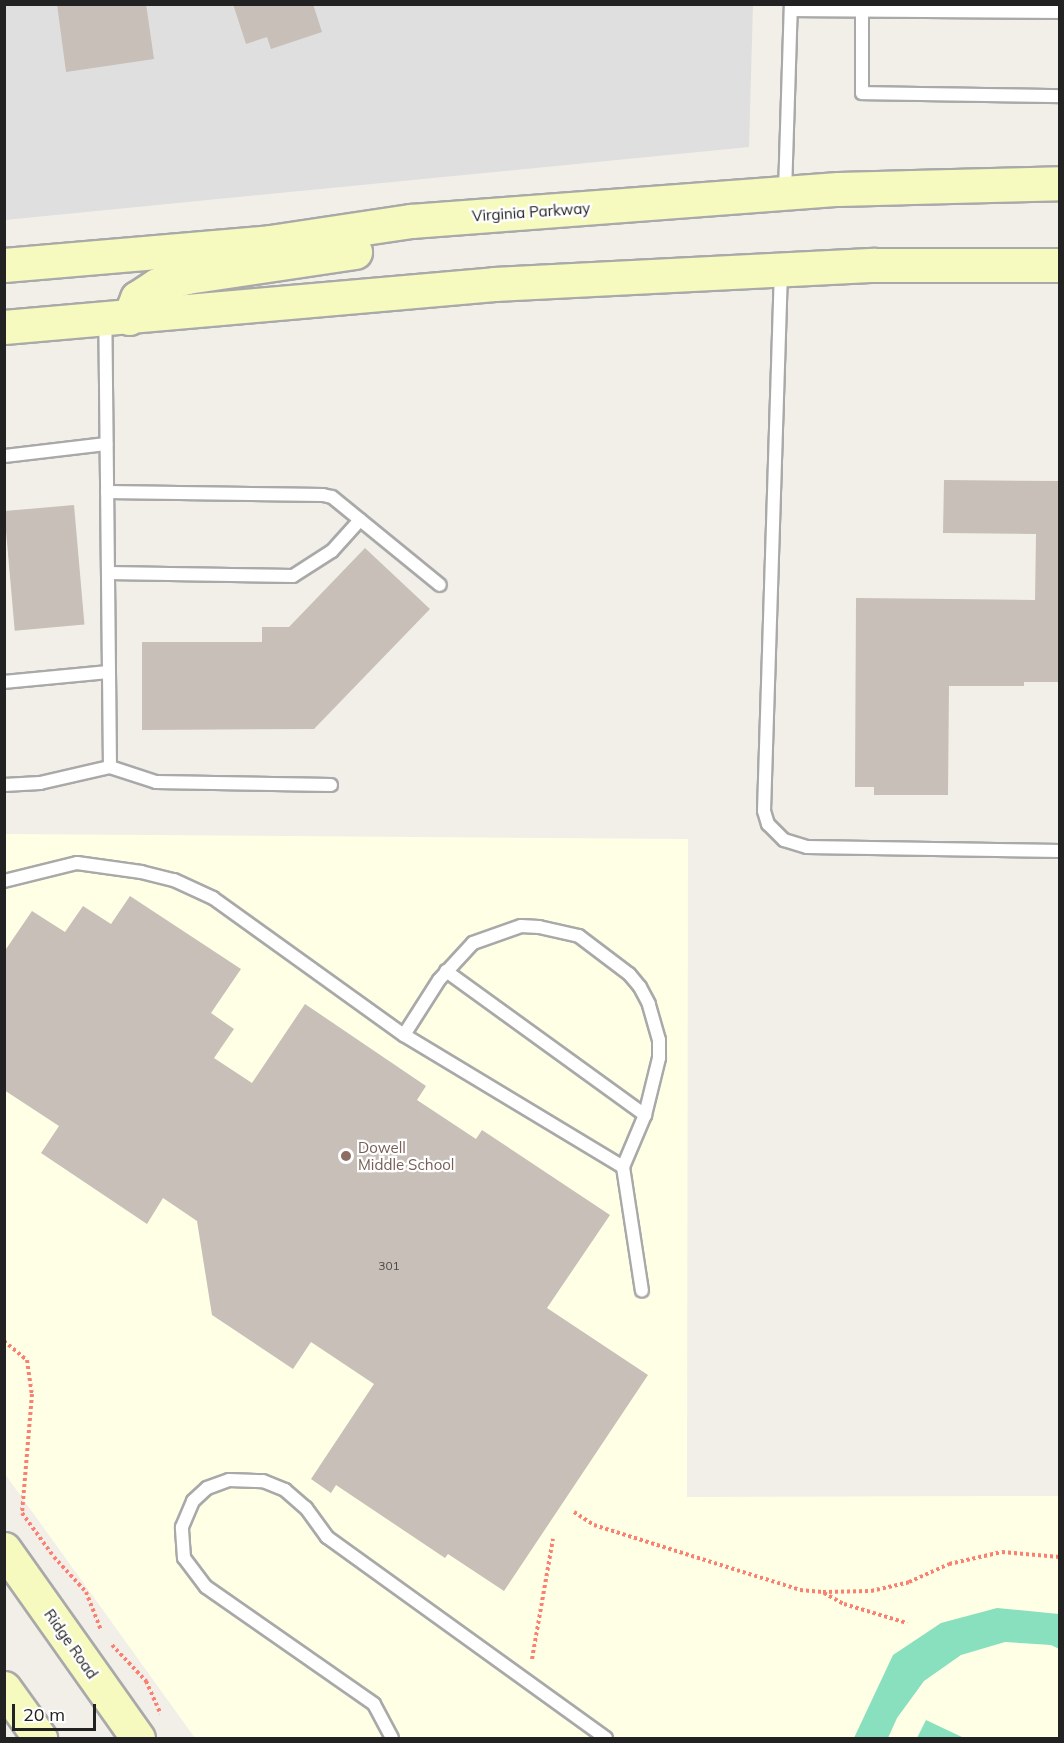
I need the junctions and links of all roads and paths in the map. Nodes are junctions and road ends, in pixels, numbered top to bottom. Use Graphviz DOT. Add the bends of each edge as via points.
graph roads {
  1 [pos="791,7"];
  2 [pos="862,10"];
  3 [pos="1059,12"];
  4 [pos="1059,96"];
  5 [pos="1059,183"];
  6 [pos="785,193"];
  7 [pos="411,221"];
  8 [pos="1059,246"];
  9 [pos="4,265"];
  10 [pos="1059,265"];
  11 [pos="983,266"];
  12 [pos="781,269"];
  13 [pos="117,319"];
  14 [pos="4,327"];
  15 [pos="106,444"];
  16 [pos="4,456"];
  17 [pos="107,492"];
  18 [pos="360,520"];
  19 [pos="108,573"];
  20 [pos="440,585"];
  21 [pos="108,672"];
  22 [pos="4,682"];
  23 [pos="110,767"];
  24 [pos="4,785"];
  25 [pos="331,785"];
  26 [pos="1059,850"];
  27 [pos="4,881"];
  28 [pos="446,971"];
  29 [pos="404,1035"];
  30 [pos="645,1115"];
  31 [pos="623,1167"];
  32 [pos="642,1291"];
  33 [pos="4,1341"];
  34 [pos="574,1512"];
  35 [pos="553,1539"];
  36 [pos="4,1549"];
  37 [pos="1059,1557"];
  38 [pos="823,1592"];
  39 [pos="908,1623"];
  40 [pos="103,1635"];
  41 [pos="110,1643"];
  42 [pos="531,1659"];
  43 [pos="4,1688"];
  44 [pos="151,1729"];
  45 [pos="40,1738"];
  46 [pos="392,1738"];
  47 [pos="606,1738"];
  1 -- 2 [label="lane"];
  1 -- 6 [label="lane"];
  2 -- 3 [label="lane"];
  2 -- 4 [label="lane" via="862,93"];
  5 -- 6 [label="main road, Virginia Parkway"];
  6 -- 7 [label="main road, Virginia Parkway"];
  7 -- 9 [label="main road, Virginia Parkway" via="270,242"];
  7 -- 13 [label="main road" via="386,248 187,277 157,285 137,298"];
  8 -- 11 [label="main road" via="1021,247"];
  10 -- 11 [label="main road"];
  11 -- 12 [label="main road"];
  12 -- 13 [label="main road" via="494,284"];
  12 -- 26 [label="lane" via="764,811 768,824 784,840 807,847"];
  13 -- 14 [label="main road"];
  13 -- 15 [label="lane"];
  15 -- 16 [label="lane"];
  15 -- 17 [label="lane"];
  17 -- 18 [label="lane" via="323,495 332,497"];
  17 -- 19 [label="lane"];
  18 -- 19 [label="lane" via="332,551 293,576"];
  18 -- 20 [label="lane"];
  19 -- 21 [label="lane"];
  21 -- 22 [label="lane"];
  21 -- 23 [label="lane"];
  23 -- 24 [label="lane" via="40,783"];
  23 -- 25 [label="lane" via="156,782"];
  27 -- 29 [label="lane" via="77,863 174,880 213,898"];
  28 -- 29 [label="lane"];
  28 -- 30 [label="lane"];
  28 -- 30 [label="lane" via="473,943 521,926 560,931 591,944 629,974 649,1004 659,1040 659,1058"];
  29 -- 31 [label="lane"];
  30 -- 31 [label="lane"];
  31 -- 32 [label="lane"];
  33 -- 40 [label="path" via="27,1360 32,1394 22,1513 54,1557 87,1592"];
  34 -- 38 [label="path" via="594,1525 800,1590"];
  35 -- 42 [label="path"];
  36 -- 44 [label="main road, Ridge Road"];
  37 -- 38 [label="path" via="1002,1552 950,1563 909,1582 871,1591"];
  38 -- 39 [label="path" via="844,1604"];
  41 -- 44 [label="path" via="146,1681"];
  43 -- 45 [label="main road"];
  46 -- 47 [label="lane" via="374,1704 206,1587 184,1558 182,1527 193,1500 207,1488 229,1480 263,1481 285,1490 306,1508 327,1537"];
}
